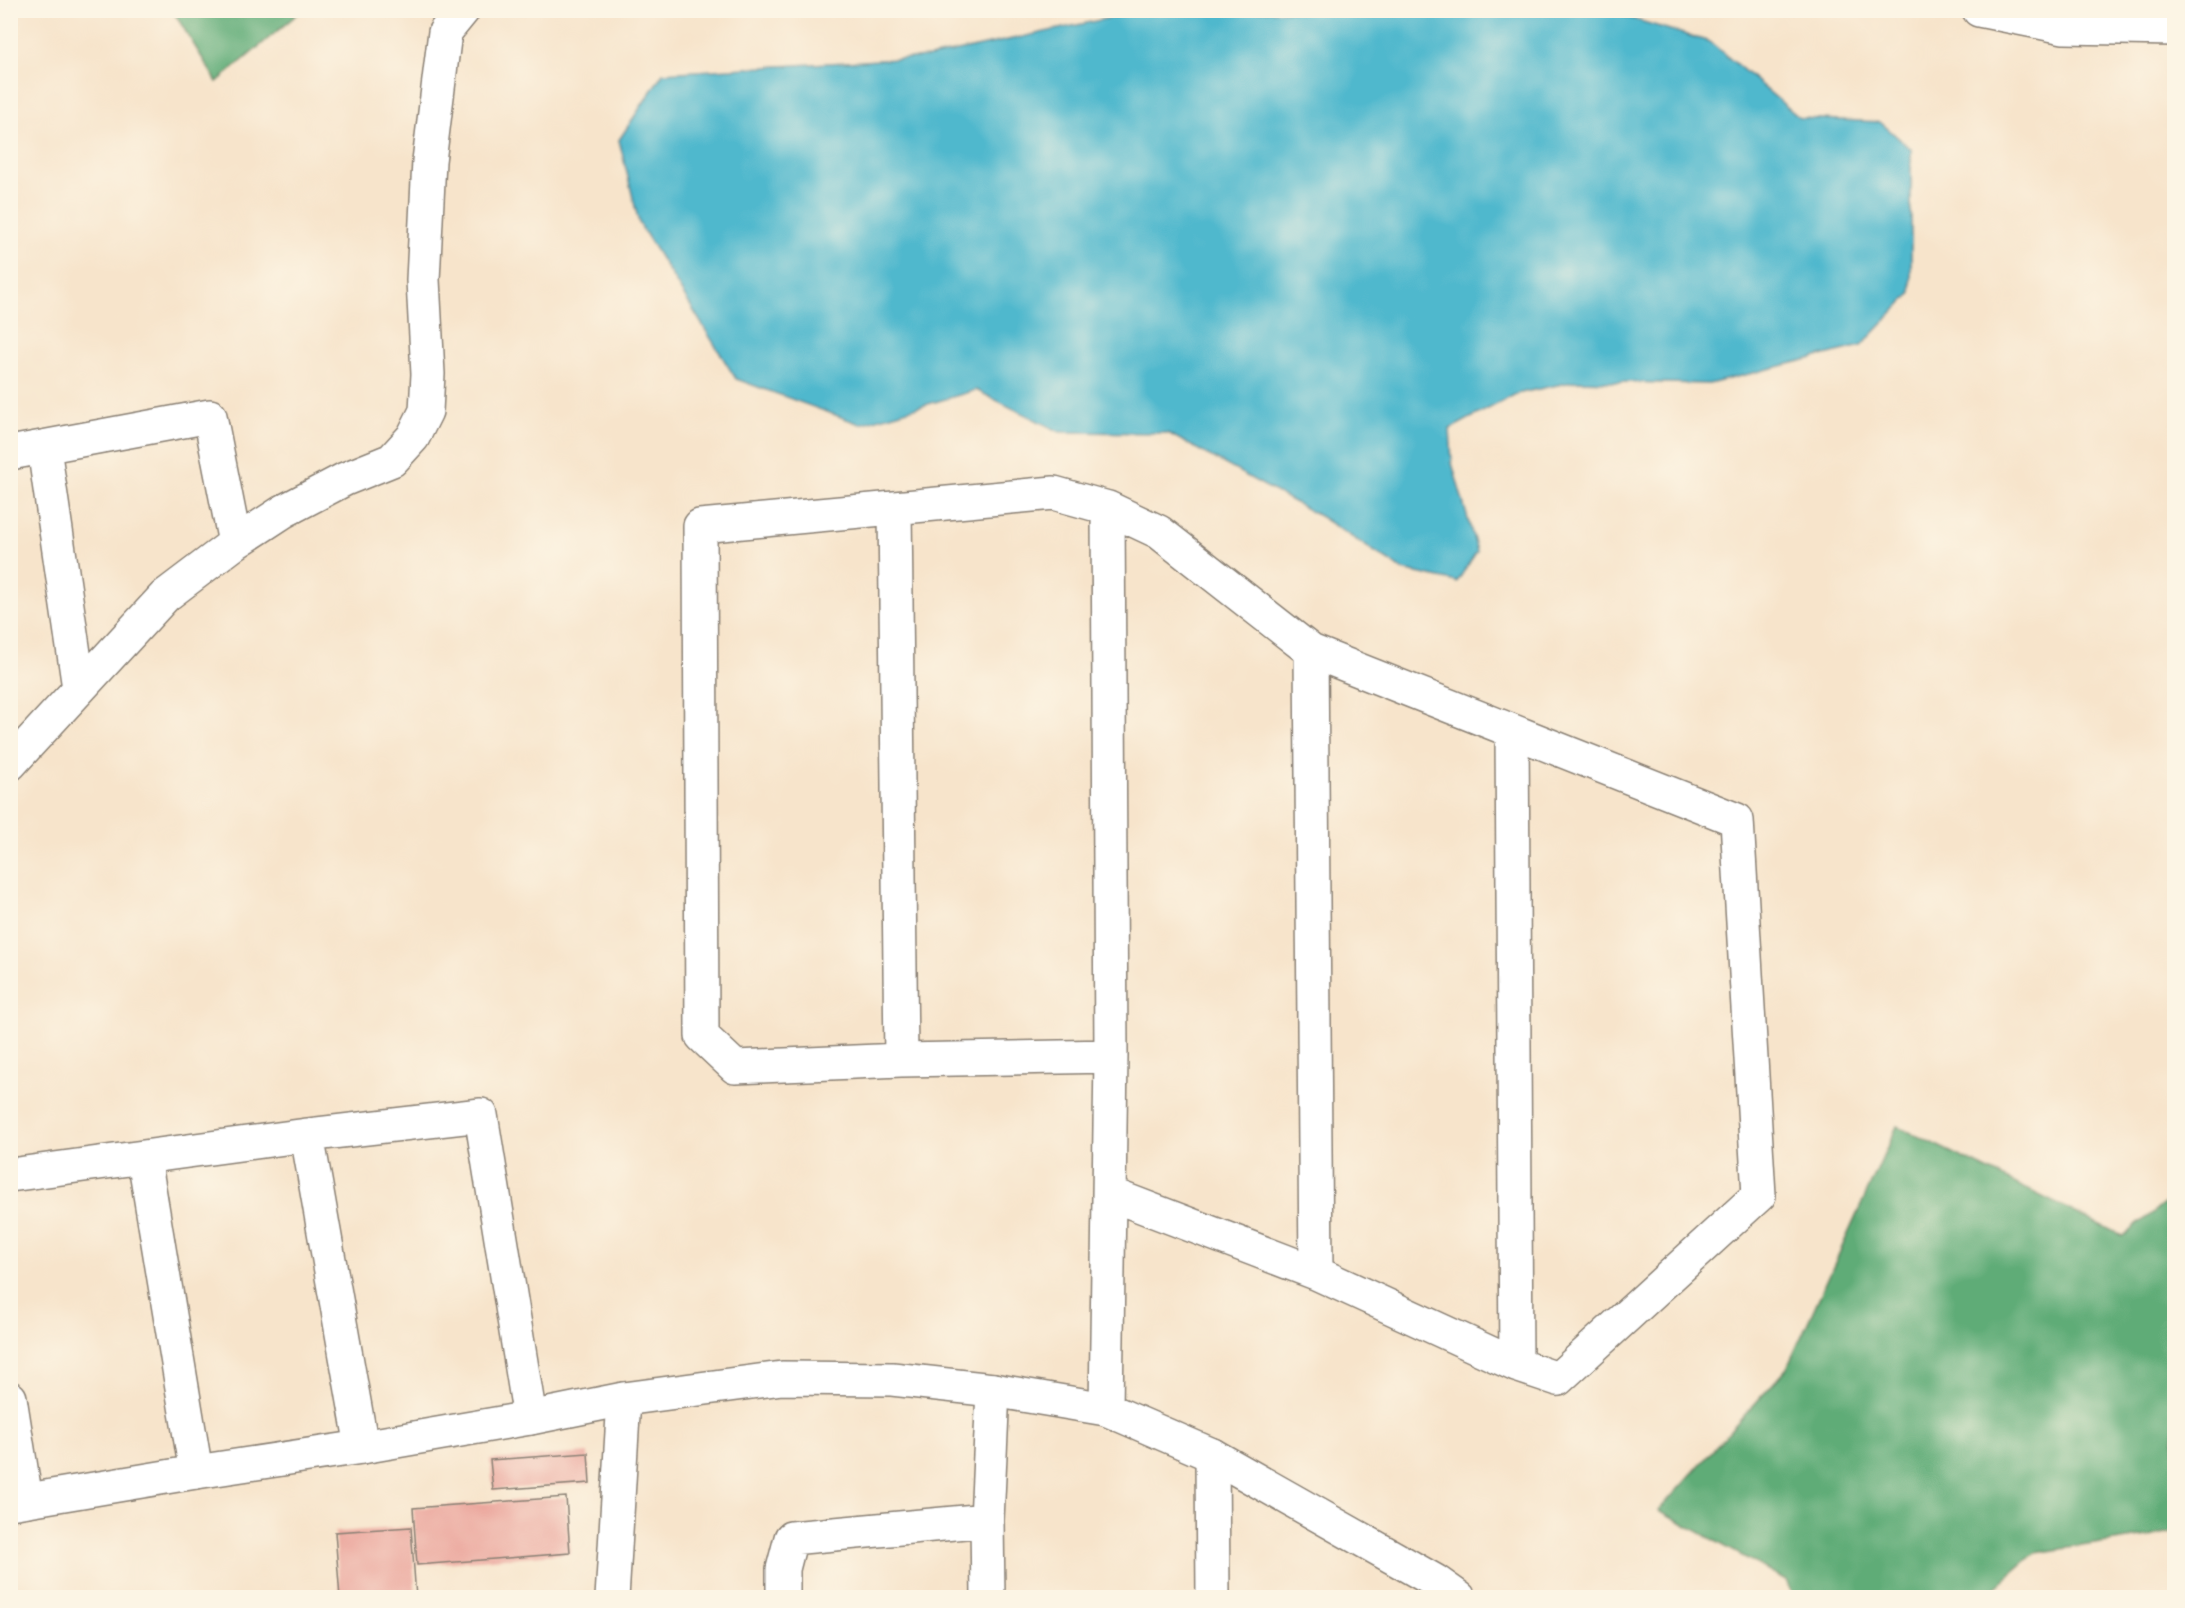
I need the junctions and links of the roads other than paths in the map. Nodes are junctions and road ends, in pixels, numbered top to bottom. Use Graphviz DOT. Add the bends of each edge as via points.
graph roads {
  1 [pos="463,10"];
  2 [pos="1979,10"];
  3 [pos="2175,29"];
  4 [pos="44,448"];
  5 [pos="10,453"];
  6 [pos="895,507"];
  7 [pos="1108,508"];
  8 [pos="234,543"];
  9 [pos="1311,651"];
  10 [pos="79,688"];
  11 [pos="1512,732"];
  12 [pos="10,764"];
  13 [pos="1111,1056"];
  14 [pos="901,1060"];
  15 [pos="307,1136"];
  16 [pos="144,1158"];
  17 [pos="10,1175"];
  18 [pos="1110,1194"];
  19 [pos="1316,1273"];
  20 [pos="1516,1365"];
  21 [pos="993,1390"];
  22 [pos="10,1398"];
  23 [pos="624,1399"];
  24 [pos="1106,1409"];
  25 [pos="530,1418"];
  26 [pos="362,1447"];
  27 [pos="1212,1455"];
  28 [pos="196,1472"];
  29 [pos="18,1502"];
  30 [pos="987,1520"];
  31 [pos="1443,1592"];
  32 [pos="612,1598"];
  33 [pos="783,1598"];
  34 [pos="988,1598"];
  35 [pos="1213,1598"];
  1 -- 8 [label="street" via="445,32 429,161 423,280 426,411 413,437 392,460 284,511"];
  2 -- 3 [label="street" via="2064,27"];
  4 -- 5 [label="street"];
  4 -- 8 [label="street" via="210,416"];
  4 -- 10 [label="street"];
  6 -- 7 [label="street" via="1054,493"];
  6 -- 14 [label="street"];
  6 -- 14 [label="street" via="700,526 702,1036 735,1068"];
  7 -- 9 [label="street" via="1160,532"];
  7 -- 13 [label="street"];
  8 -- 10 [label="street" via="165,596"];
  9 -- 11 [label="street"];
  9 -- 19 [label="street"];
  10 -- 12 [label="street"];
  11 -- 20 [label="street"];
  11 -- 20 [label="street" via="1737,820 1760,1195 1558,1379"];
  13 -- 14 [label="street"];
  13 -- 18 [label="street"];
  15 -- 16 [label="street"];
  15 -- 25 [label="street" via="481,1115"];
  15 -- 26 [label="street"];
  16 -- 17 [label="street"];
  16 -- 28 [label="street"];
  18 -- 19 [label="street"];
  18 -- 24 [label="street"];
  19 -- 20 [label="street"];
  21 -- 23 [label="street" via="892,1379 782,1378"];
  21 -- 24 [label="street"];
  21 -- 30 [label="street"];
  22 -- 29 [label="street"];
  23 -- 25 [label="street"];
  23 -- 32 [label="street"];
  24 -- 27 [label="street"];
  25 -- 26 [label="street"];
  26 -- 28 [label="street"];
  27 -- 31 [label="street"];
  27 -- 35 [label="street"];
  28 -- 29 [label="street"];
  30 -- 33 [label="street" via="790,1538 783,1569"];
  30 -- 34 [label="street"];
}
